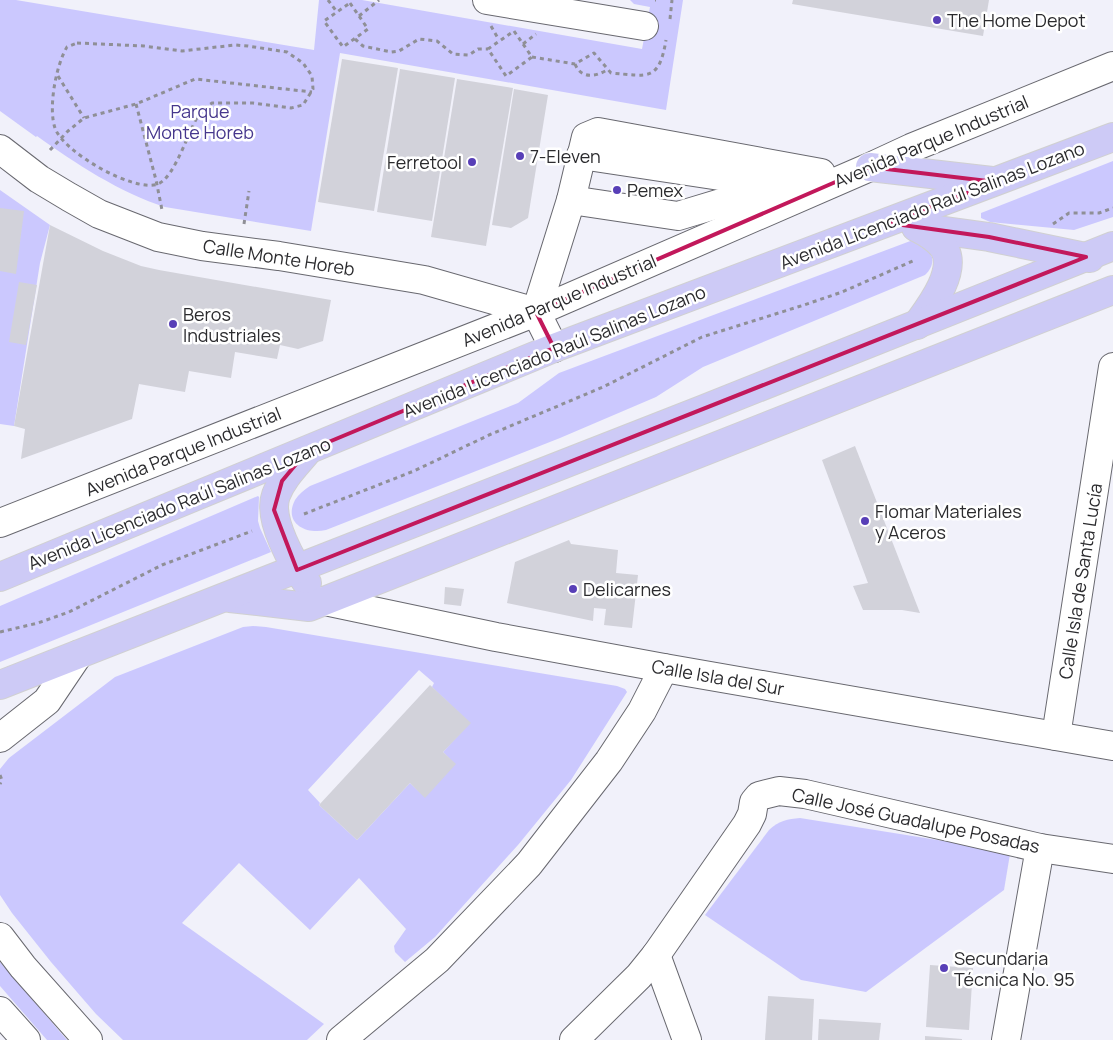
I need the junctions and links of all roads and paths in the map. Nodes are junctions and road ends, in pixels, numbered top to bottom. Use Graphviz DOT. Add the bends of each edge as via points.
graph roads {
  1 [pos="328,0"];
  2 [pos="379,0"];
  3 [pos="487,10"];
  4 [pos="604,10"];
  5 [pos="337,12"];
  6 [pos="359,16"];
  7 [pos="644,26"];
  8 [pos="543,29"];
  9 [pos="354,39"];
  10 [pos="500,40"];
  11 [pos="523,44"];
  12 [pos="488,49"];
  13 [pos="532,57"];
  14 [pos="575,64"];
  15 [pos="1113,66"];
  16 [pos="57,75"];
  17 [pos="312,92"];
  18 [pos="136,104"];
  19 [pos="84,118"];
  20 [pos="1113,137"];
  21 [pos="61,139"];
  22 [pos="0,149"];
  23 [pos="50,150"];
  24 [pos="870,167"];
  25 [pos="578,170"];
  26 [pos="821,172"];
  27 [pos="996,182"];
  28 [pos="157,184"];
  29 [pos="780,185"];
  30 [pos="250,191"];
  31 [pos="744,196"];
  32 [pos="1113,208"];
  33 [pos="162,210"];
  34 [pos="244,224"];
  35 [pos="881,224"];
  36 [pos="1048,225"];
  37 [pos="916,227"];
  38 [pos="1113,246"];
  39 [pos="1086,257"];
  40 [pos="915,260"];
  41 [pos="1113,264"];
  42 [pos="1113,290"];
  43 [pos="536,312"];
  44 [pos="917,325"];
  45 [pos="554,348"];
  46 [pos="1113,367"];
  47 [pos="307,451"];
  48 [pos="304,514"];
  49 [pos="1,522"];
  50 [pos="253,531"];
  51 [pos="297,570"];
  52 [pos="0,577"];
  53 [pos="226,598"];
  54 [pos="325,601"];
  55 [pos="0,632"];
  56 [pos="78,655"];
  57 [pos="664,668"];
  58 [pos="0,685"];
  59 [pos="1056,736"];
  60 [pos="0,738"];
  61 [pos="1113,746"];
  62 [pos="0,775"];
  63 [pos="0,784"];
  64 [pos="1040,848"];
  65 [pos="1113,860"];
  66 [pos="0,937"];
  67 [pos="656,955"];
  68 [pos="0,1010"];
  69 [pos="26,1040"];
  70 [pos="88,1040"];
  71 [pos="341,1040"];
  72 [pos="574,1040"];
  73 [pos="687,1040"];
  74 [pos="1006,1040"];
  1 -- 5 [label="path"];
  2 -- 6 [label="path"];
  3 -- 4 [label="street"];
  3 -- 10 [label="path"];
  4 -- 7 [label="street"];
  5 -- 6 [label="path" via="350,3"];
  5 -- 9 [label="path" via="324,21 343,47"];
  6 -- 9 [label="path" via="368,29"];
  8 -- 11 [label="path"];
  9 -- 12 [label="path" via="363,46 391,52 419,39 437,41 453,54 469,55 478,49"];
  10 -- 11 [label="path" via="514,31"];
  10 -- 12 [label="path"];
  11 -- 13 [label="path"];
  12 -- 13 [label="path" via="506,76"];
  13 -- 14 [label="path"];
  14 -- 14 [label="path" via="585,75 597,76 607,70 594,53"];
  15 -- 24 [label="street, Avenida Parque Industrial"];
  16 -- 17 [label="path" via="66,47 77,43 182,51 236,45 279,50 296,57 312,76"];
  16 -- 19 [label="path"];
  16 -- 21 [label="path" via="53,119"];
  17 -- 18 [label="path" via="195,79"];
  17 -- 28 [label="path" via="303,105 291,108 253,103 212,103 198,116 167,178"];
  18 -- 19 [label="path"];
  18 -- 28 [label="path"];
  19 -- 21 [label="path"];
  20 -- 27 [label="main road, Avenida Licenciado Raúl Salinas Lozano"];
  21 -- 23 [label="path"];
  21 -- 28 [label="path" via="74,152 109,172 142,184"];
  22 -- 43 [label="street, Calle Monte Horeb" via="39,179 99,214 158,237 424,280"];
  24 -- 26 [label="street"];
  24 -- 27 [label="main road"];
  24 -- 43 [label="street, Avenida Parque Industrial"];
  25 -- 26 [label="street" via="598,132"];
  25 -- 29 [label="street"];
  25 -- 31 [label="street"];
  25 -- 31 [label="street" via="711,206"];
  25 -- 43 [label="street"];
  26 -- 29 [label="street"];
  27 -- 35 [label="main road, Avenida Licenciado Raúl Salinas Lozano"];
  28 -- 33 [label="path"];
  29 -- 31 [label="street"];
  30 -- 34 [label="path"];
  32 -- 36 [label="path" via="1099,213 1069,213 1055,224"];
  35 -- 37 [label="main road"];
  35 -- 45 [label="main road, Avenida Licenciado Raúl Salinas Lozano"];
  37 -- 39 [label="main road" via="989,237"];
  37 -- 44 [label="main road" via="939,242 947,262 946,275 937,296"];
  38 -- 39 [label="main road"];
  39 -- 41 [label="main road"];
  39 -- 44 [label="main road"];
  40 -- 48 [label="path" via="823,299 702,337 604,387 489,435 414,471"];
  42 -- 54 [label="main road"];
  43 -- 45 [label="street"];
  43 -- 49 [label="street, Avenida Parque Industrial"];
  44 -- 51 [label="main road"];
  45 -- 47 [label="main road, Avenida Licenciado Raúl Salinas Lozano"];
  46 -- 59 [label="street, Calle Isla de Santa Lucía"];
  47 -- 51 [label="main road" via="282,482 275,497 274,510"];
  47 -- 52 [label="main road, Avenida Licenciado Raúl Salinas Lozano"];
  50 -- 55 [label="path" via="162,565 69,612"];
  51 -- 53 [label="main road"];
  51 -- 54 [label="main road"];
  53 -- 54 [label="main road" via="309,606"];
  53 -- 56 [label="main road"];
  54 -- 57 [label="street, Calle Isla del Sur"];
  56 -- 58 [label="main road"];
  56 -- 60 [label="street" via="47,701"];
  57 -- 59 [label="street, Calle Isla del Sur"];
  57 -- 71 [label="street" via="642,711 609,761 529,864 437,960"];
  59 -- 61 [label="street, Calle Isla del Sur"];
  62 -- 63 [label="path"];
  64 -- 65 [label="street, Calle José Guadalupe Posadas"];
  64 -- 67 [label="street, Calle José Guadalupe Posadas" via="806,794 766,793 755,799 747,824"];
  64 -- 74 [label="street"];
  66 -- 70 [label="street"];
  67 -- 72 [label="street, Calle José Guadalupe Posadas"];
  67 -- 73 [label="street"];
  68 -- 69 [label="street"];
}
